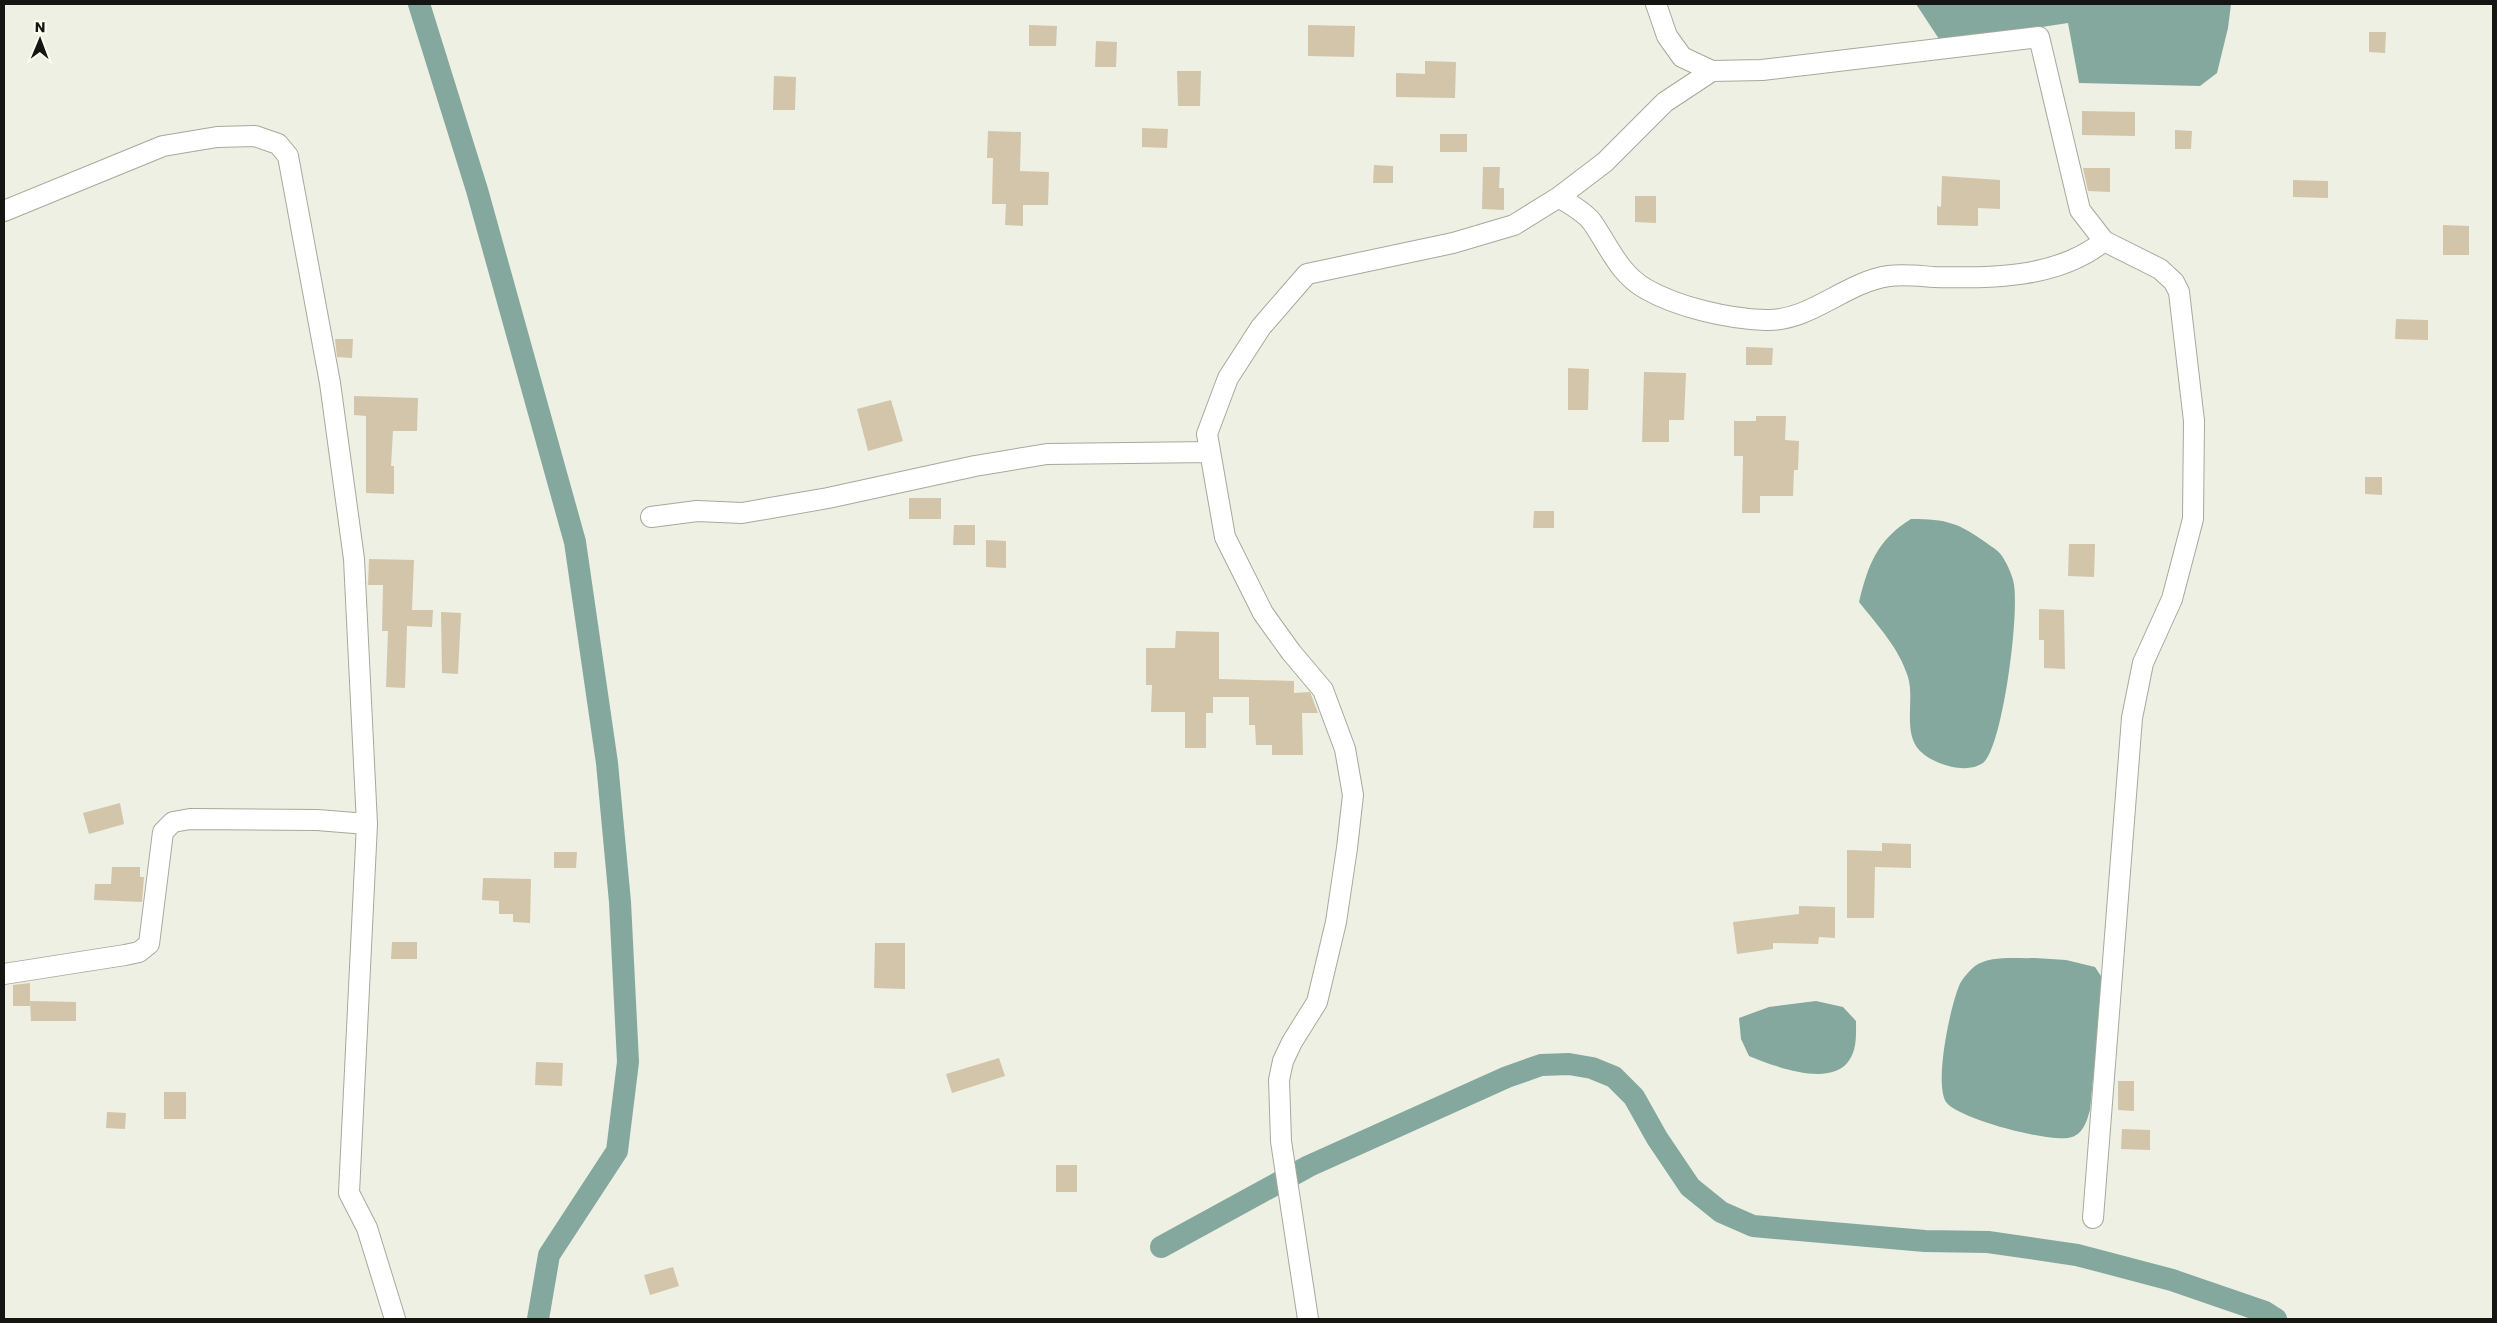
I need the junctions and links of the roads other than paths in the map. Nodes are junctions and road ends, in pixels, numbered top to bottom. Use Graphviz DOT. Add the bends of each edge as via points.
graph roads {
  1 [pos="1656,4"];
  2 [pos="1712,71"];
  3 [pos="1559,197"];
  4 [pos="4,211"];
  5 [pos="2104,241"];
  6 [pos="1210,452"];
  7 [pos="651,517"];
  8 [pos="367,824"];
  9 [pos="4,974"];
  10 [pos="2093,1218"];
  11 [pos="395,1319"];
  12 [pos="1308,1319"];
  1 -- 2 [label="street" via="1667,36 1682,57"];
  2 -- 3 [label="street" via="1666,102 1605,162"];
  2 -- 5 [label="street" via="1762,70 2039,37 2080,210"];
  3 -- 5 [label="street" via="1591,220 1614,260 1645,289 1702,311 1766,320 1797,316 1856,286 1888,276 2005,277 2088,254"];
  3 -- 6 [label="street" via="1514,225 1453,243 1307,274 1261,327 1228,378 1207,434"];
  4 -- 8 [label="street" via="163,146 217,137 255,136 278,144 288,156 330,383 354,559"];
  5 -- 10 [label="street" via="2160,268 2179,292 2194,420 2193,519 2172,599 2143,662 2132,718"];
  6 -- 7 [label="street" via="1047,454 742,513 697,511"];
  6 -- 12 [label="street" via="1225,537 1263,613 1322,690 1345,749 1353,795 1336,922 1317,1002 1292,1042 1279,1080 1281,1141"];
  8 -- 9 [label="street" via="190,818 173,822 163,832 148,944 139,952"];
  8 -- 11 [label="street" via="349,1193 366,1228"];
}
